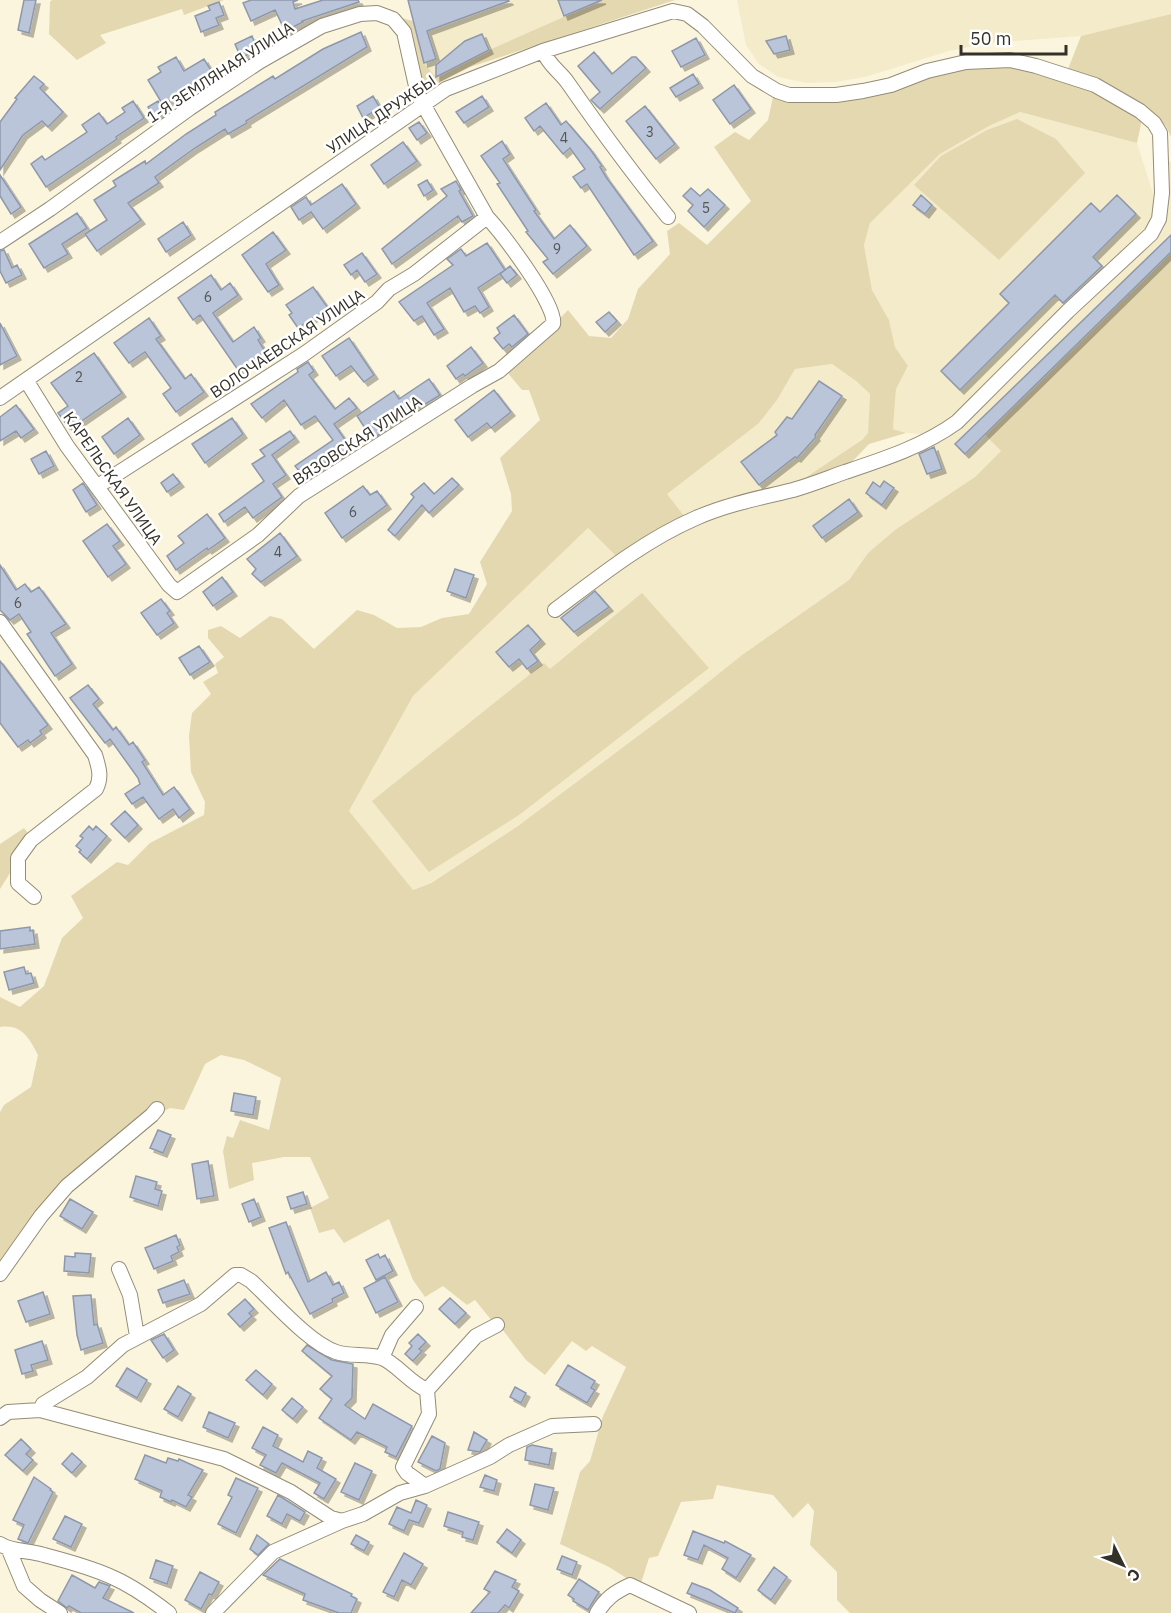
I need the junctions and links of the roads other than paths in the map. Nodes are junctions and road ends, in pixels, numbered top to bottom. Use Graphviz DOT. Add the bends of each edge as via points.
graph roads {
  1 [pos="543,51"];
  2 [pos="423,104"];
  3 [pos="668,217"];
  4 [pos="486,218"];
  5 [pos="0,242"];
  6 [pos="554,319"];
  7 [pos="26,380"];
  8 [pos="0,398"];
  9 [pos="98,486"];
  10 [pos="177,592"];
  11 [pos="555,610"];
  12 [pos="0,622"];
  13 [pos="34,897"];
  14 [pos="157,1108"];
  15 [pos="119,1269"];
  16 [pos="0,1274"];
  17 [pos="416,1307"];
  18 [pos="497,1325"];
  19 [pos="137,1336"];
  20 [pos="382,1358"];
  21 [pos="427,1390"];
  22 [pos="40,1410"];
  23 [pos="0,1418"];
  24 [pos="594,1424"];
  25 [pos="424,1486"];
  26 [pos="342,1521"];
  27 [pos="4,1547"];
  28 [pos="60,1613"];
  29 [pos="169,1613"];
  30 [pos="213,1613"];
  31 [pos="597,1613"];
  32 [pos="689,1613"];
  1 -- 2 [label="street, УЛИЦА ДРУЖБЫ" via="446,89"];
  1 -- 3 [label="street" via="548,63 563,76"];
  1 -- 11 [label="street, УЛИЦА ДРУЖБЫ" via="673,11 687,14 703,26 752,76 789,95 836,95 891,85 966,62 1010,60 1095,85 1154,123 1160,133 1162,193 1159,219 1151,234 940,434 858,468 696,518 636,551"];
  2 -- 4 [label="street, 1-Я ЗЕМЛЯНАЯ УЛИЦА"];
  2 -- 5 [label="street, 1-Я ЗЕМЛЯНАЯ УЛИЦА" via="404,32 393,19 377,13 360,14 322,26 190,108"];
  2 -- 7 [label="street, УЛИЦА ДРУЖБЫ"];
  4 -- 6 [label="street, 1-Я ЗЕМЛЯНАЯ УЛИЦА" via="499,230 540,290"];
  4 -- 9 [label="street, ВОЛОЧАЕВСКАЯ УЛИЦА" via="304,354"];
  6 -- 10 [label="street, ВЯЗОВСКАЯ УЛИЦА" via="499,371 299,496 258,535"];
  7 -- 8 [label="street, УЛИЦА ДРУЖБЫ"];
  7 -- 9 [label="street, КАРЕЛЬСКАЯ УЛИЦА" via="67,446"];
  9 -- 10 [label="street, КАРЕЛЬСКАЯ УЛИЦА"];
  12 -- 13 [label="street" via="94,752 100,771 96,789 31,840 18,858 18,883"];
  14 -- 16 [label="street" via="67,1185"];
  15 -- 19 [label="street" via="130,1295"];
  17 -- 20 [label="street" via="392,1335"];
  18 -- 21 [label="street" via="476,1336"];
  19 -- 20 [label="street" via="201,1304 235,1275 241,1275 327,1348"];
  19 -- 22 [label="street"];
  20 -- 21 [label="street"];
  21 -- 25 [label="street" via="429,1414 403,1467"];
  22 -- 23 [label="street" via="8,1413"];
  22 -- 26 [label="street" via="224,1459"];
  24 -- 25 [label="street" via="552,1426"];
  25 -- 26 [label="street"];
  26 -- 30 [label="street" via="273,1552"];
  27 -- 28 [label="street" via="24,1587"];
  27 -- 29 [label="street" via="44,1555 114,1578"];
  31 -- 32 [label="street" via="604,1600 630,1585"];
}
